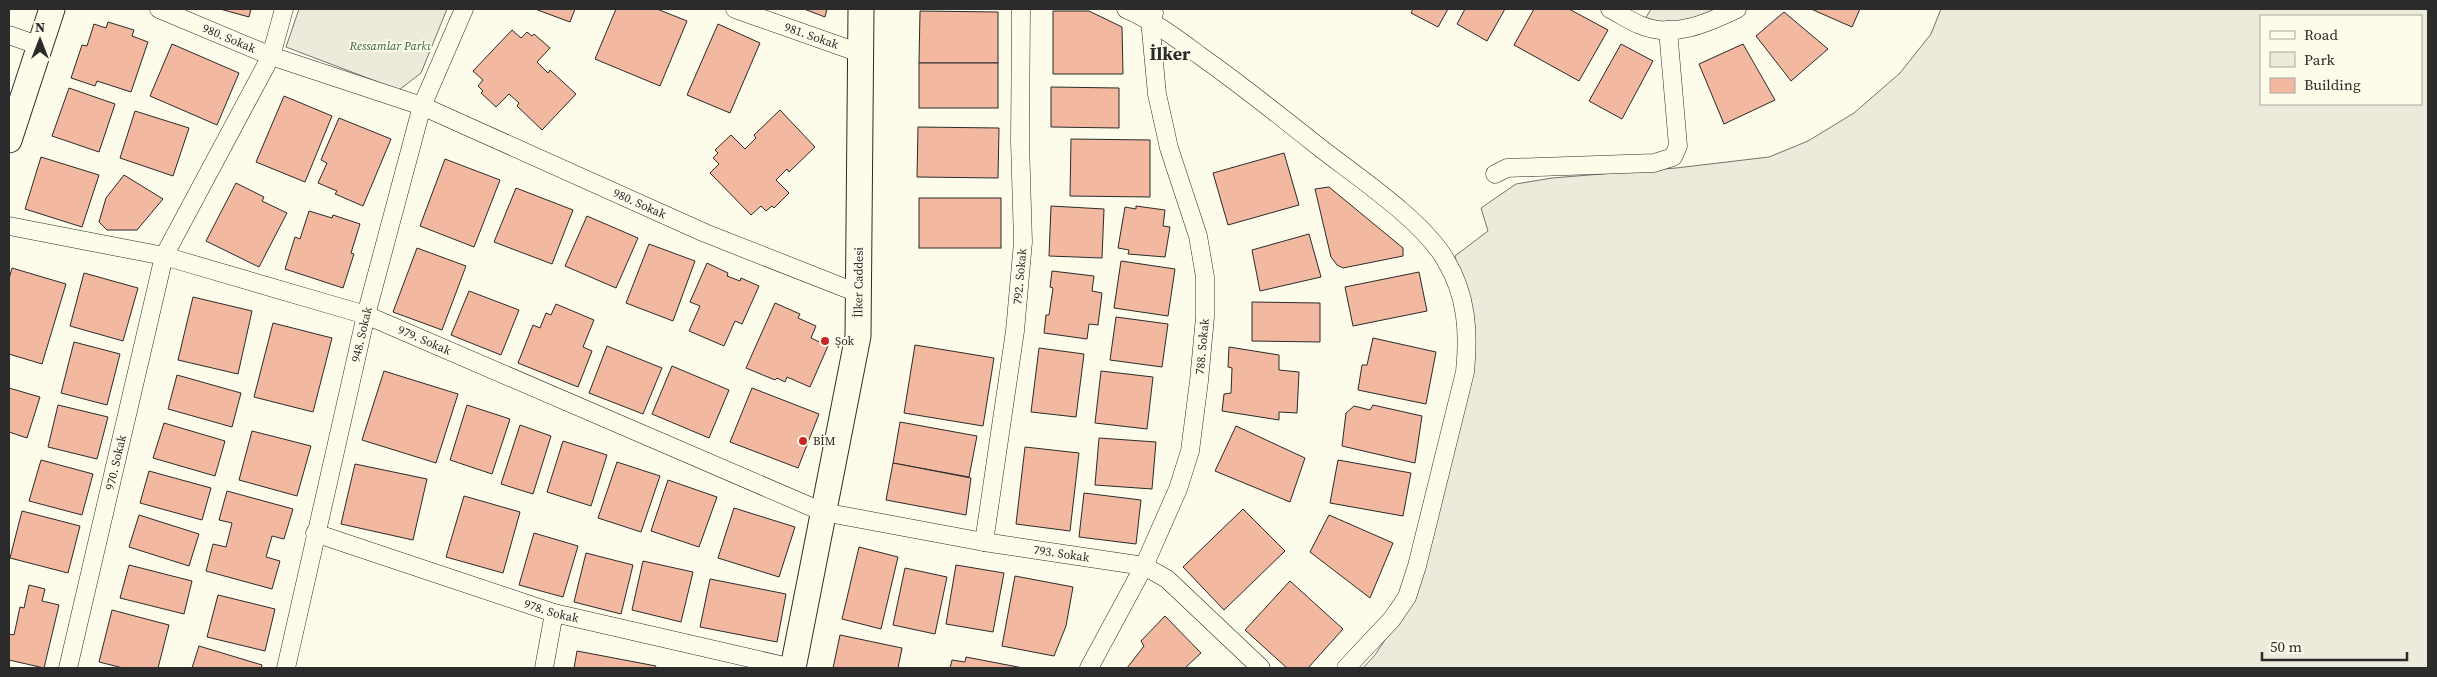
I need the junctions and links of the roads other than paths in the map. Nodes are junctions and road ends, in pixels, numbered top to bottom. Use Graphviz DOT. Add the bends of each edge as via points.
graph roads {
  1 [pos="52,9"];
  2 [pos="159,9"];
  3 [pos="284,9"];
  4 [pos="464,9"];
  5 [pos="735,9"];
  6 [pos="861,9"];
  7 [pos="1021,9"];
  8 [pos="1126,9"];
  9 [pos="1610,9"];
  10 [pos="1737,9"];
  11 [pos="1153,14"];
  12 [pos="1668,30"];
  13 [pos="9,35"];
  14 [pos="40,46"];
  15 [pos="860,52"];
  16 [pos="271,56"];
  17 [pos="422,106"];
  18 [pos="9,140"];
  19 [pos="1495,174"];
  20 [pos="9,226"];
  21 [pos="164,256"];
  22 [pos="860,294"];
  23 [pos="366,315"];
  24 [pos="823,512"];
  25 [pos="315,533"];
  26 [pos="984,542"];
  27 [pos="1144,566"];
  28 [pos="554,613"];
  29 [pos="68,668"];
  30 [pos="286,668"];
  31 [pos="544,668"];
  32 [pos="793,668"];
  33 [pos="1089,668"];
  34 [pos="1261,668"];
  35 [pos="1346,668"];
  1 -- 14 [label="main road"];
  2 -- 16 [label="street, 980. Sokak"];
  3 -- 16 [label="street"];
  4 -- 17 [label="street, 948. Sokak"];
  5 -- 15 [label="street, 981. Sokak"];
  6 -- 15 [label="main road, İlker Caddesi"];
  7 -- 26 [label="street, 792. Sokak" via="1023,242 1014,331"];
  8 -- 11 [label="street"];
  9 -- 12 [label="street" via="1641,26"];
  10 -- 12 [label="street" via="1712,21"];
  11 -- 27 [label="street, 788. Sokak" via="1159,103 1169,148 1198,236 1205,277 1205,317 1190,451 1178,489"];
  11 -- 35 [label="street" via="1429,237 1446,260 1466,315 1468,345 1465,372 1410,590 1392,619"];
  12 -- 19 [label="street" via="1678,146 1673,157 1654,163 1507,168"];
  13 -- 14 [label="street"];
  14 -- 18 [label="main road"];
  15 -- 22 [label="main road, İlker Caddesi"];
  16 -- 17 [label="street, 980. Sokak"];
  16 -- 21 [label="street, 970. Sokak"];
  17 -- 22 [label="street, 980. Sokak" via="705,233"];
  17 -- 23 [label="street, 948. Sokak"];
  20 -- 21 [label="street, 979. Sokak"];
  21 -- 23 [label="street, 979. Sokak"];
  21 -- 29 [label="street, 970. Sokak"];
  22 -- 24 [label="main road, İlker Caddesi" via="853,368"];
  23 -- 24 [label="street, 979. Sokak"];
  23 -- 25 [label="street, 948. Sokak"];
  24 -- 26 [label="street, 793. Sokak"];
  24 -- 32 [label="main road, İlker Caddesi"];
  25 -- 28 [label="street, 978. Sokak"];
  25 -- 30 [label="street, 948. Sokak"];
  26 -- 27 [label="street, 793. Sokak"];
  27 -- 33 [label="street, 788. Sokak"];
  27 -- 34 [label="street, 793. Sokak" via="1167,579"];
  28 -- 31 [label="street"];
  28 -- 32 [label="street, 978. Sokak"];
}
